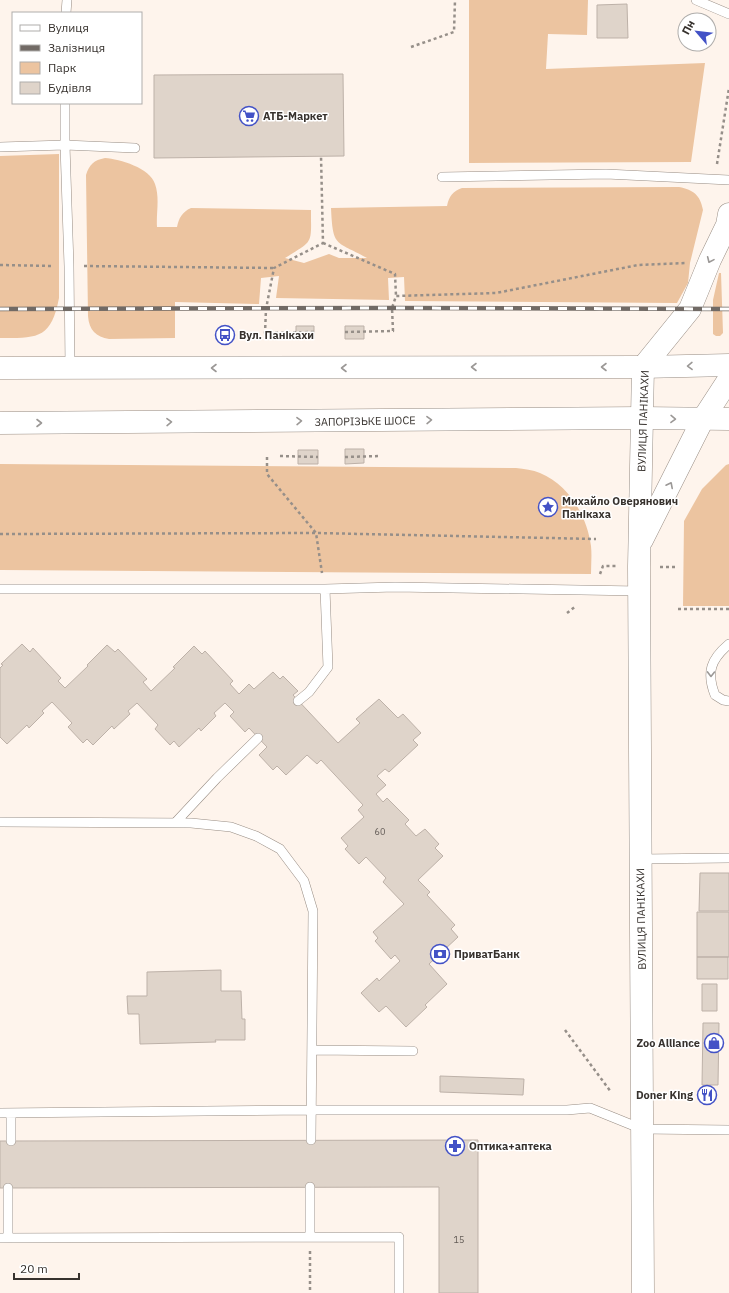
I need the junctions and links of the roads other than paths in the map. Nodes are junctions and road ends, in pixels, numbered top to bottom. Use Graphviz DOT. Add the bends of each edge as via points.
graph roads {
  1 [pos="67,0"];
  2 [pos="696,0"];
  3 [pos="66,12"];
  4 [pos="729,14"];
  5 [pos="65,104"];
  6 [pos="65,145"];
  7 [pos="0,147"];
  8 [pos="135,148"];
  9 [pos="442,177"];
  10 [pos="729,180"];
  11 [pos="728,224"];
  12 [pos="729,365"];
  13 [pos="642,367"];
  14 [pos="0,368"];
  15 [pos="70,368"];
  16 [pos="729,379"];
  17 [pos="642,418"];
  18 [pos="703,419"];
  19 [pos="729,419"];
  20 [pos="0,423"];
  21 [pos="639,544"];
  22 [pos="0,589"];
  23 [pos="325,589"];
  24 [pos="639,591"];
  25 [pos="729,644"];
  26 [pos="298,700"];
  27 [pos="729,700"];
  28 [pos="258,738"];
  29 [pos="0,822"];
  30 [pos="175,823"];
  31 [pos="729,858"];
  32 [pos="640,859"];
  33 [pos="312,1050"];
  34 [pos="413,1051"];
  35 [pos="312,1110"];
  36 [pos="11,1112"];
  37 [pos="0,1113"];
  38 [pos="642,1129"];
  39 [pos="729,1130"];
  40 [pos="311,1140"];
  41 [pos="11,1141"];
  42 [pos="310,1187"];
  43 [pos="8,1188"];
  44 [pos="310,1237"];
  45 [pos="4,1238"];
  46 [pos="398,1293"];
  47 [pos="644,1293"];
  1 -- 3 [label="lane"];
  2 -- 4 [label="lane"];
  5 -- 6 [label="lane"];
  6 -- 7 [label="lane"];
  6 -- 8 [label="lane"];
  6 -- 15 [label="lane"];
  9 -- 10 [label="lane" via="606,174"];
  11 -- 13 [label="main road, ВУЛИЦЯ ПАНІКАХИ, one-way" via="690,309"];
  12 -- 13 [label="main road, one-way"];
  13 -- 15 [label="main road, one-way"];
  13 -- 17 [label="main road, ВУЛИЦЯ ПАНІКАХИ"];
  14 -- 15 [label="main road"];
  16 -- 18 [label="main road, ВУЛИЦЯ ПАНІКАХИ"];
  17 -- 18 [label="main road, ЗАПОРІЗЬКЕ ШОСЕ, one-way"];
  20 -- 17 [label="main road, ЗАПОРІЗЬКЕ ШОСЕ, one-way"];
  17 -- 21 [label="main road, ВУЛИЦЯ ПАНІКАХИ"];
  18 -- 19 [label="main road, ЗАПОРІЗЬКЕ ШОСЕ"];
  21 -- 18 [label="main road, ВУЛИЦЯ ПАНІКАХИ, one-way"];
  21 -- 24 [label="main road, ВУЛИЦЯ ПАНІКАХИ"];
  22 -- 23 [label="lane"];
  23 -- 24 [label="lane"];
  23 -- 26 [label="lane" via="328,668"];
  24 -- 32 [label="main road, ВУЛИЦЯ ПАНІКАХИ"];
  25 -- 27 [label="lane, one-way" via="714,661 710,676 715,695 723,700"];
  28 -- 30 [label="lane"];
  29 -- 30 [label="lane"];
  30 -- 33 [label="lane" via="231,827 256,836 280,849 304,881 313,911"];
  31 -- 32 [label="lane"];
  32 -- 38 [label="main road, ВУЛИЦЯ ПАНІКАХИ"];
  33 -- 34 [label="lane"];
  33 -- 35 [label="lane"];
  35 -- 36 [label="lane"];
  35 -- 38 [label="lane" via="590,1108"];
  35 -- 40 [label="lane"];
  36 -- 37 [label="lane"];
  36 -- 41 [label="lane"];
  38 -- 39 [label="lane"];
  38 -- 47 [label="main road, ВУЛИЦЯ ПАНІКАХИ"];
  42 -- 44 [label="lane"];
  43 -- 45 [label="lane"];
  44 -- 45 [label="lane"];
  44 -- 46 [label="lane" via="399,1237"];
}
